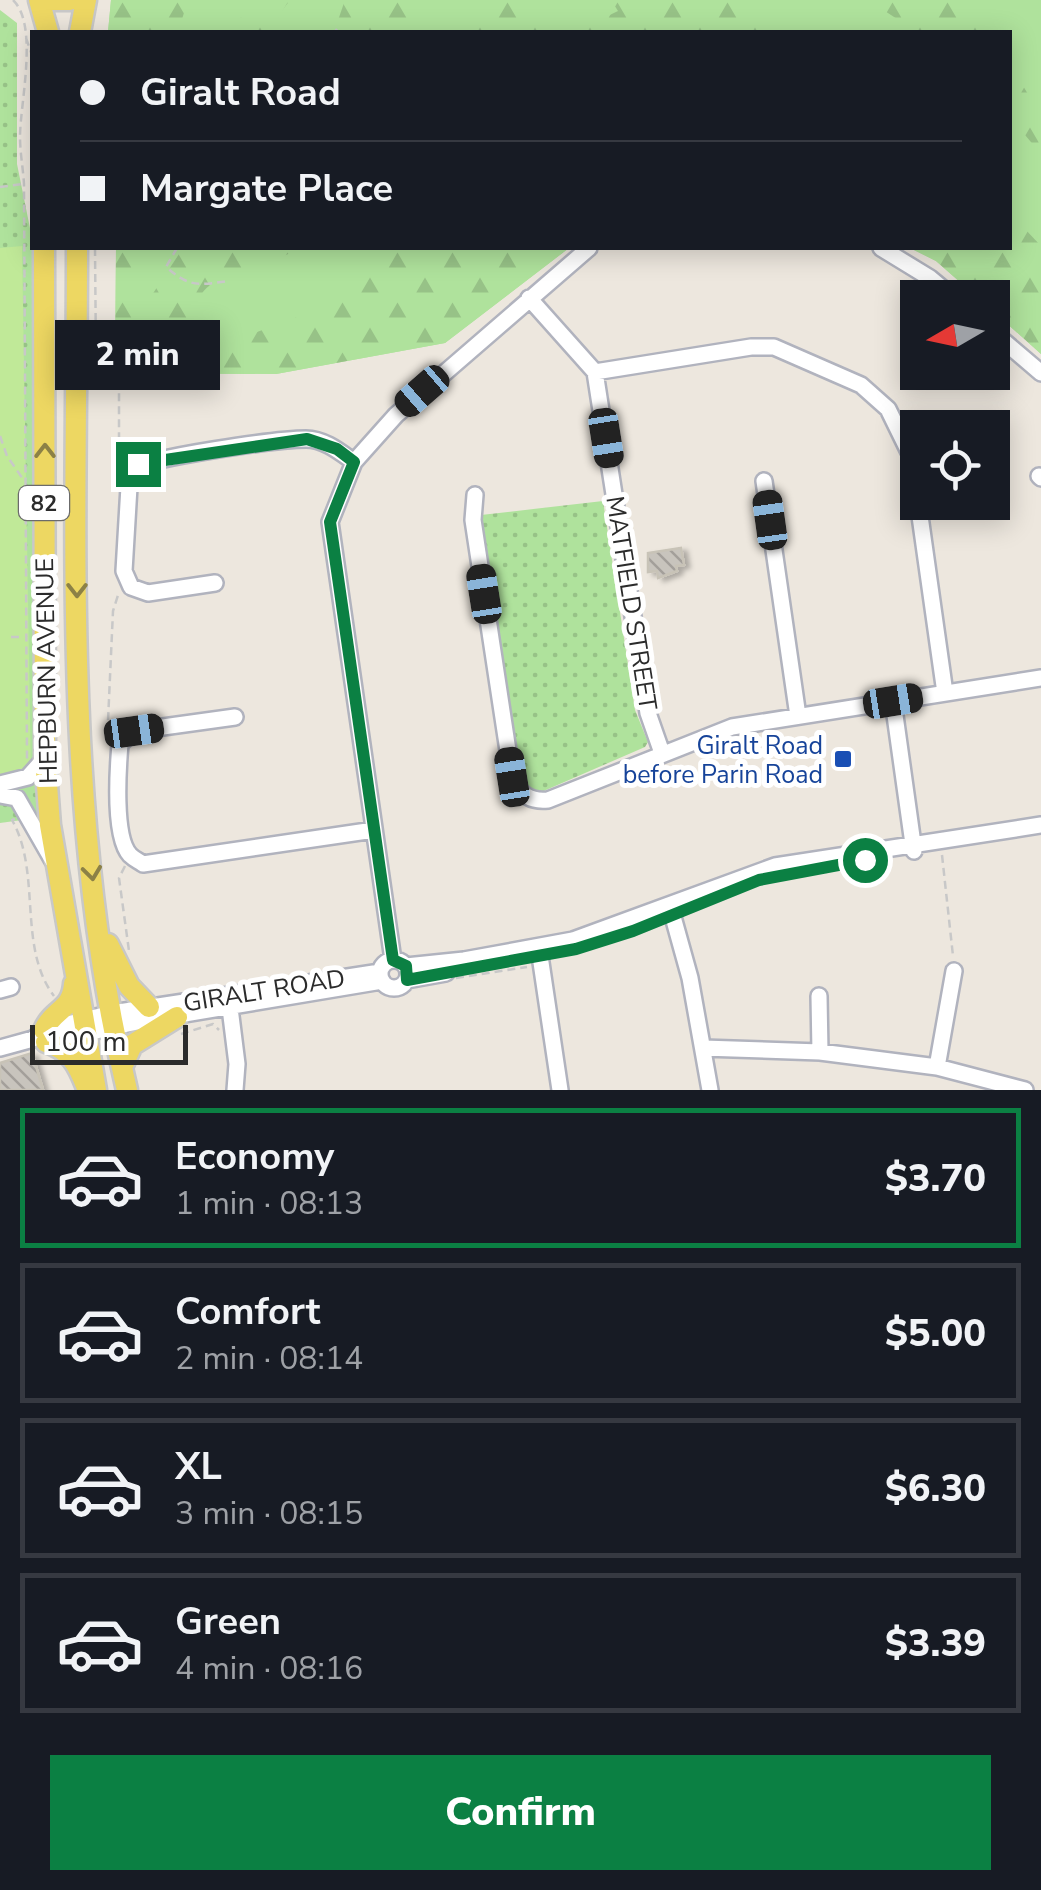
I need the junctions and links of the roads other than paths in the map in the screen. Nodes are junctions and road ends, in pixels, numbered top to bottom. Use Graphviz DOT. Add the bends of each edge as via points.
graph roads {
  1 [pos="41,0"];
  2 [pos="70,0"];
  3 [pos="86,0"];
  4 [pos="48,30"];
  5 [pos="80,30"];
  6 [pos="44,250"];
  7 [pos="77,250"];
  8 [pos="587,250"];
  9 [pos="884,250"];
  10 [pos="932,280"];
  11 [pos="529,298"];
  12 [pos="1010,346"];
  13 [pos="595,372"];
  14 [pos="1041,373"];
  15 [pos="900,433"];
  16 [pos="354,462"];
  17 [pos="764,481"];
  18 [pos="475,495"];
  19 [pos="921,520"];
  20 [pos="215,583"];
  21 [pos="1041,678"];
  22 [pos="945,693"];
  23 [pos="893,701"];
  24 [pos="235,716"];
  25 [pos="798,716"];
  26 [pos="662,753"];
  27 [pos="45,758"];
  28 [pos="0,784"];
  29 [pos="0,795"];
  30 [pos="1041,824"];
  31 [pos="374,830"];
  32 [pos="1041,834"];
  33 [pos="913,848"];
  34 [pos="57,869"];
  35 [pos="671,911"];
  36 [pos="98,924"];
  37 [pos="540,953"];
  38 [pos="954,971"];
  39 [pos="394,972"];
  40 [pos="75,976"];
  41 [pos="818,996"];
  42 [pos="230,1002"];
  43 [pos="149,1007"];
  44 [pos="177,1017"];
  45 [pos="113,1020"];
  46 [pos="83,1027"];
  47 [pos="41,1037"];
  48 [pos="0,1048"];
  49 [pos="703,1048"];
  50 [pos="820,1052"];
  51 [pos="937,1067"];
  52 [pos="122,1068"];
  53 [pos="88,1090"];
  54 [pos="96,1090"];
  55 [pos="127,1090"];
  56 [pos="235,1090"];
  57 [pos="560,1090"];
  58 [pos="710,1090"];
  59 [pos="1025,1090"];
  1 -- 2 [label="main road"];
  1 -- 4 [label="main road"];
  3 -- 5 [label="main road"];
  27 -- 6 [label="main road, HEPBURN AVENUE / 82, one-way"];
  7 -- 36 [label="main road, HEPBURN AVENUE / 82, one-way" via="77,668"];
  8 -- 11 [label="street"];
  9 -- 10 [label="street"];
  11 -- 13 [label="street"];
  11 -- 16 [label="street" via="396,415"];
  12 -- 14 [label="street"];
  13 -- 15 [label="street" via="774,348 860,385 888,408"];
  13 -- 26 [label="street, MATFIELD STREET" via="648,712"];
  16 -- 20 [label="street" via="307,439 179,456 130,470 124,571 131,587 148,593"];
  16 -- 31 [label="street" via="330,522"];
  17 -- 25 [label="street"];
  18 -- 26 [label="street" via="517,789 548,800"];
  19 -- 22 [label="street"];
  21 -- 22 [label="street"];
  22 -- 23 [label="street"];
  23 -- 25 [label="street"];
  23 -- 33 [label="street"];
  24 -- 31 [label="street" via="134,731 120,744 123,843 130,855 144,864"];
  25 -- 26 [label="street" via="732,728"];
  27 -- 28 [label="street" via="28,777"];
  27 -- 34 [label="main road, HEPBURN AVENUE / 82"];
  29 -- 34 [label="street" via="17,798"];
  30 -- 33 [label="street, GIRALT ROAD"];
  31 -- 39 [label="street"];
  32 -- 33 [label="street, GIRALT ROAD"];
  33 -- 35 [label="street, GIRALT ROAD" via="775,866"];
  34 -- 40 [label="main road, HEPBURN AVENUE / 82"];
  35 -- 37 [label="street, GIRALT ROAD" via="608,940"];
  35 -- 49 [label="street"];
  36 -- 43 [label="main road" via="129,986"];
  36 -- 45 [label="main road, HEPBURN AVENUE / 82"];
  37 -- 39 [label="street, GIRALT ROAD"];
  37 -- 57 [label="street"];
  38 -- 51 [label="street"];
  39 -- 42 [label="street, GIRALT ROAD"];
  40 -- 46 [label="main road, HEPBURN AVENUE / 82"];
  40 -- 47 [label="main road" via="71,1001"];
  41 -- 50 [label="street"];
  42 -- 43 [label="street, GIRALT ROAD"];
  42 -- 44 [label="street, GIRALT ROAD"];
  42 -- 56 [label="street"];
  43 -- 45 [label="street, GIRALT ROAD"];
  44 -- 45 [label="street, GIRALT ROAD"];
  44 -- 52 [label="main road" via="132,1045"];
  45 -- 46 [label="street, GIRALT ROAD"];
  45 -- 52 [label="main road, HEPBURN AVENUE / 82"];
  46 -- 47 [label="street, GIRALT ROAD"];
  46 -- 54 [label="main road, HEPBURN AVENUE / 82"];
  47 -- 48 [label="street, GIRALT ROAD"];
  47 -- 53 [label="main road" via="69,1053"];
  49 -- 50 [label="street"];
  49 -- 58 [label="street"];
  50 -- 51 [label="street"];
  51 -- 59 [label="street"];
  52 -- 55 [label="main road, HEPBURN AVENUE / 82"];
}
